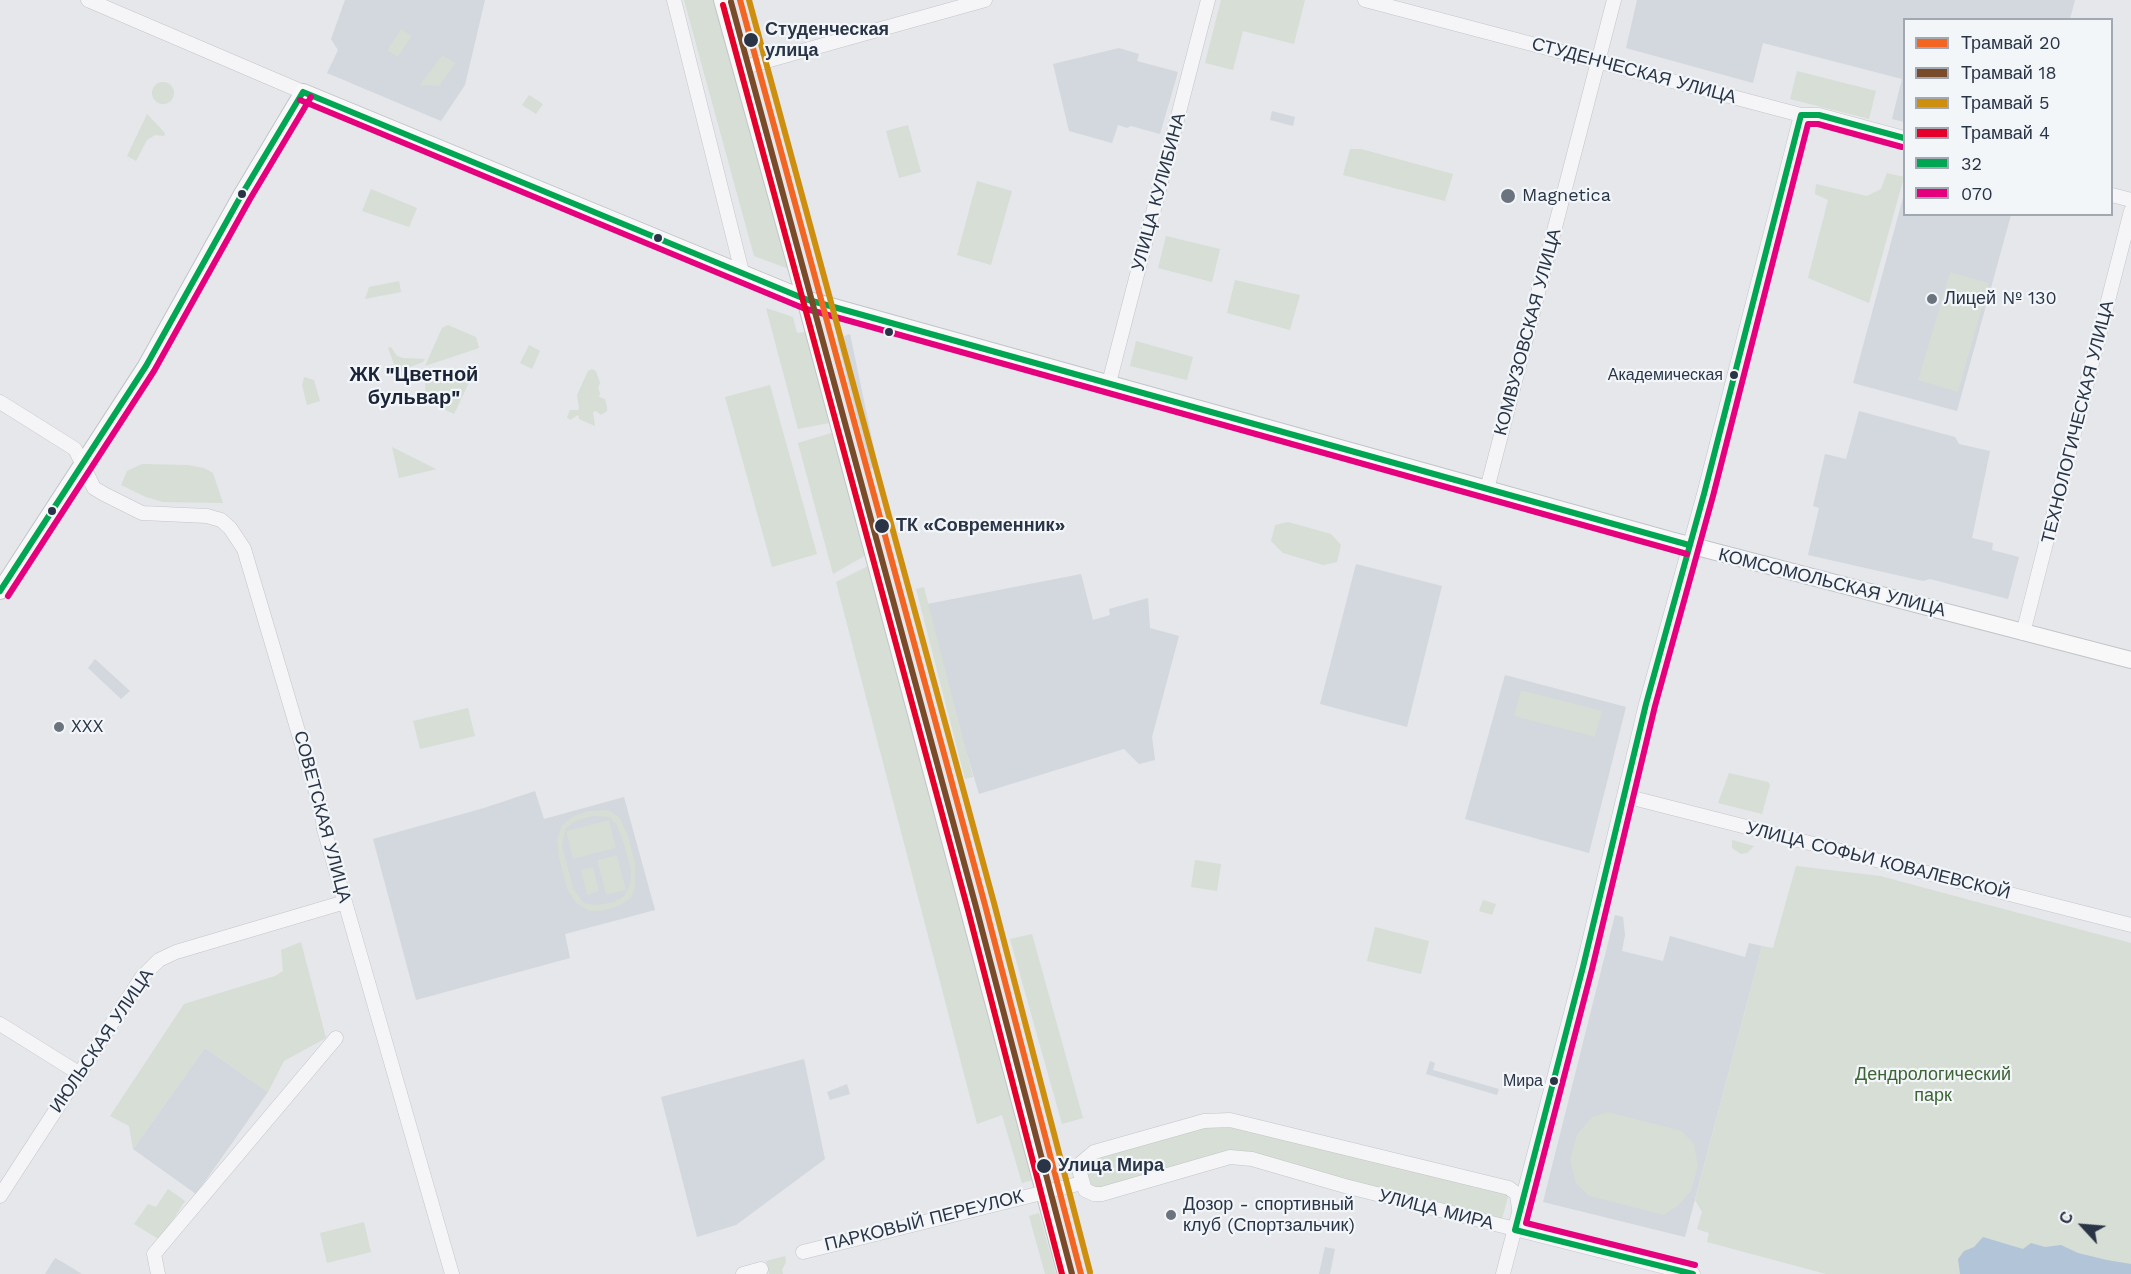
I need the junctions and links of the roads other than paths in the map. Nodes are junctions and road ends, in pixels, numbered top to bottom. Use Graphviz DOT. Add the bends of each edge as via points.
graph roads {
  1 [pos="88,0"];
  2 [pos="674,0"];
  3 [pos="722,0"];
  4 [pos="985,0"];
  5 [pos="1209,0"];
  6 [pos="1365,0"];
  7 [pos="1614,0"];
  8 [pos="1599,61"];
  9 [pos="741,68"];
  10 [pos="303,92"];
  11 [pos="1801,115"];
  12 [pos="1903,137"];
  13 [pos="2113,195"];
  14 [pos="2131,200"];
  15 [pos="2131,211"];
  16 [pos="742,272"];
  17 [pos="806,299"];
  18 [pos="1109,383"];
  19 [pos="0,402"];
  20 [pos="82,466"];
  21 [pos="1487,489"];
  22 [pos="1689,545"];
  23 [pos="0,591"];
  24 [pos="2023,633"];
  25 [pos="2131,660"];
  26 [pos="1624,796"];
  27 [pos="345,902"];
  28 [pos="2131,925"];
  29 [pos="0,1024"];
  30 [pos="336,1038"];
  31 [pos="80,1074"];
  32 [pos="1082,1183"];
  33 [pos="1044,1191"];
  34 [pos="0,1196"];
  35 [pos="1520,1211"];
  36 [pos="1515,1230"];
  37 [pos="803,1252"];
  38 [pos="761,1269"];
  39 [pos="158,1274"];
  40 [pos="452,1274"];
  41 [pos="743,1274"];
  42 [pos="1066,1274"];
  43 [pos="1503,1274"];
  44 [pos="1693,1274"];
  1 -- 10 [label="street"];
  2 -- 16 [label="street"];
  3 -- 9 [label="main road"];
  4 -- 9 [label="street"];
  5 -- 18 [label="street, УЛИЦА КУЛИБИНА"];
  6 -- 8 [label="street, СТУДЕНЧЕСКАЯ УЛИЦА"];
  7 -- 8 [label="street, КОМВУЗОВСКАЯ УЛИЦА"];
  8 -- 11 [label="street, СТУДЕНЧЕСКАЯ УЛИЦА"];
  8 -- 21 [label="street, КОМВУЗОВСКАЯ УЛИЦА"];
  9 -- 17 [label="main road"];
  10 -- 16 [label="main road, КОМСОМОЛЬСКАЯ УЛИЦА"];
  10 -- 20 [label="main road" via="146,366"];
  11 -- 12 [label="street, СТУДЕНЧЕСКАЯ УЛИЦА" via="1819,115"];
  11 -- 22 [label="street"];
  13 -- 14 [label="street"];
  15 -- 24 [label="street, ТЕХНОЛОГИЧЕСКАЯ УЛИЦА"];
  16 -- 17 [label="main road, КОМСОМОЛЬСКАЯ УЛИЦА"];
  17 -- 18 [label="main road, КОМСОМОЛЬСКАЯ УЛИЦА"];
  17 -- 33 [label="main road"];
  18 -- 21 [label="main road, КОМСОМОЛЬСКАЯ УЛИЦА"];
  19 -- 20 [label="street, СОВЕТСКАЯ УЛИЦА" via="75,449"];
  20 -- 23 [label="main road"];
  20 -- 27 [label="street, СОВЕТСКАЯ УЛИЦА" via="94,488 124,505 151,514 215,518 237,537 280,667"];
  21 -- 22 [label="main road, КОМСОМОЛЬСКАЯ УЛИЦА"];
  22 -- 24 [label="main road, КОМСОМОЛЬСКАЯ УЛИЦА"];
  22 -- 26 [label="street"];
  24 -- 25 [label="main road, КОМСОМОЛЬСКАЯ УЛИЦА"];
  26 -- 28 [label="street, УЛИЦА СОФЬИ КОВАЛЕВСКОЙ"];
  26 -- 35 [label="street"];
  27 -- 31 [label="street, ИЮЛЬСКАЯ УЛИЦА" via="159,960 142,977"];
  27 -- 40 [label="street, СОВЕТСКАЯ УЛИЦА"];
  29 -- 31 [label="street"];
  30 -- 39 [label="street" via="154,1254"];
  31 -- 34 [label="street, ИЮЛЬСКАЯ УЛИЦА"];
  32 -- 33 [label="street"];
  32 -- 35 [label="street, УЛИЦА МИРА" via="1081,1163 1094,1152 1204,1121 1230,1120 1509,1188 1517,1194"];
  32 -- 36 [label="street, УЛИЦА МИРА" via="1085,1190 1102,1194 1239,1157"];
  33 -- 37 [label="street, ПАРКОВЫЙ ПЕРЕУЛОК"];
  33 -- 42 [label="main road"];
  35 -- 36 [label="street"];
  36 -- 43 [label="street"];
  36 -- 44 [label="street, УЛИЦА МИРА"];
  38 -- 41 [label="street"];
}
